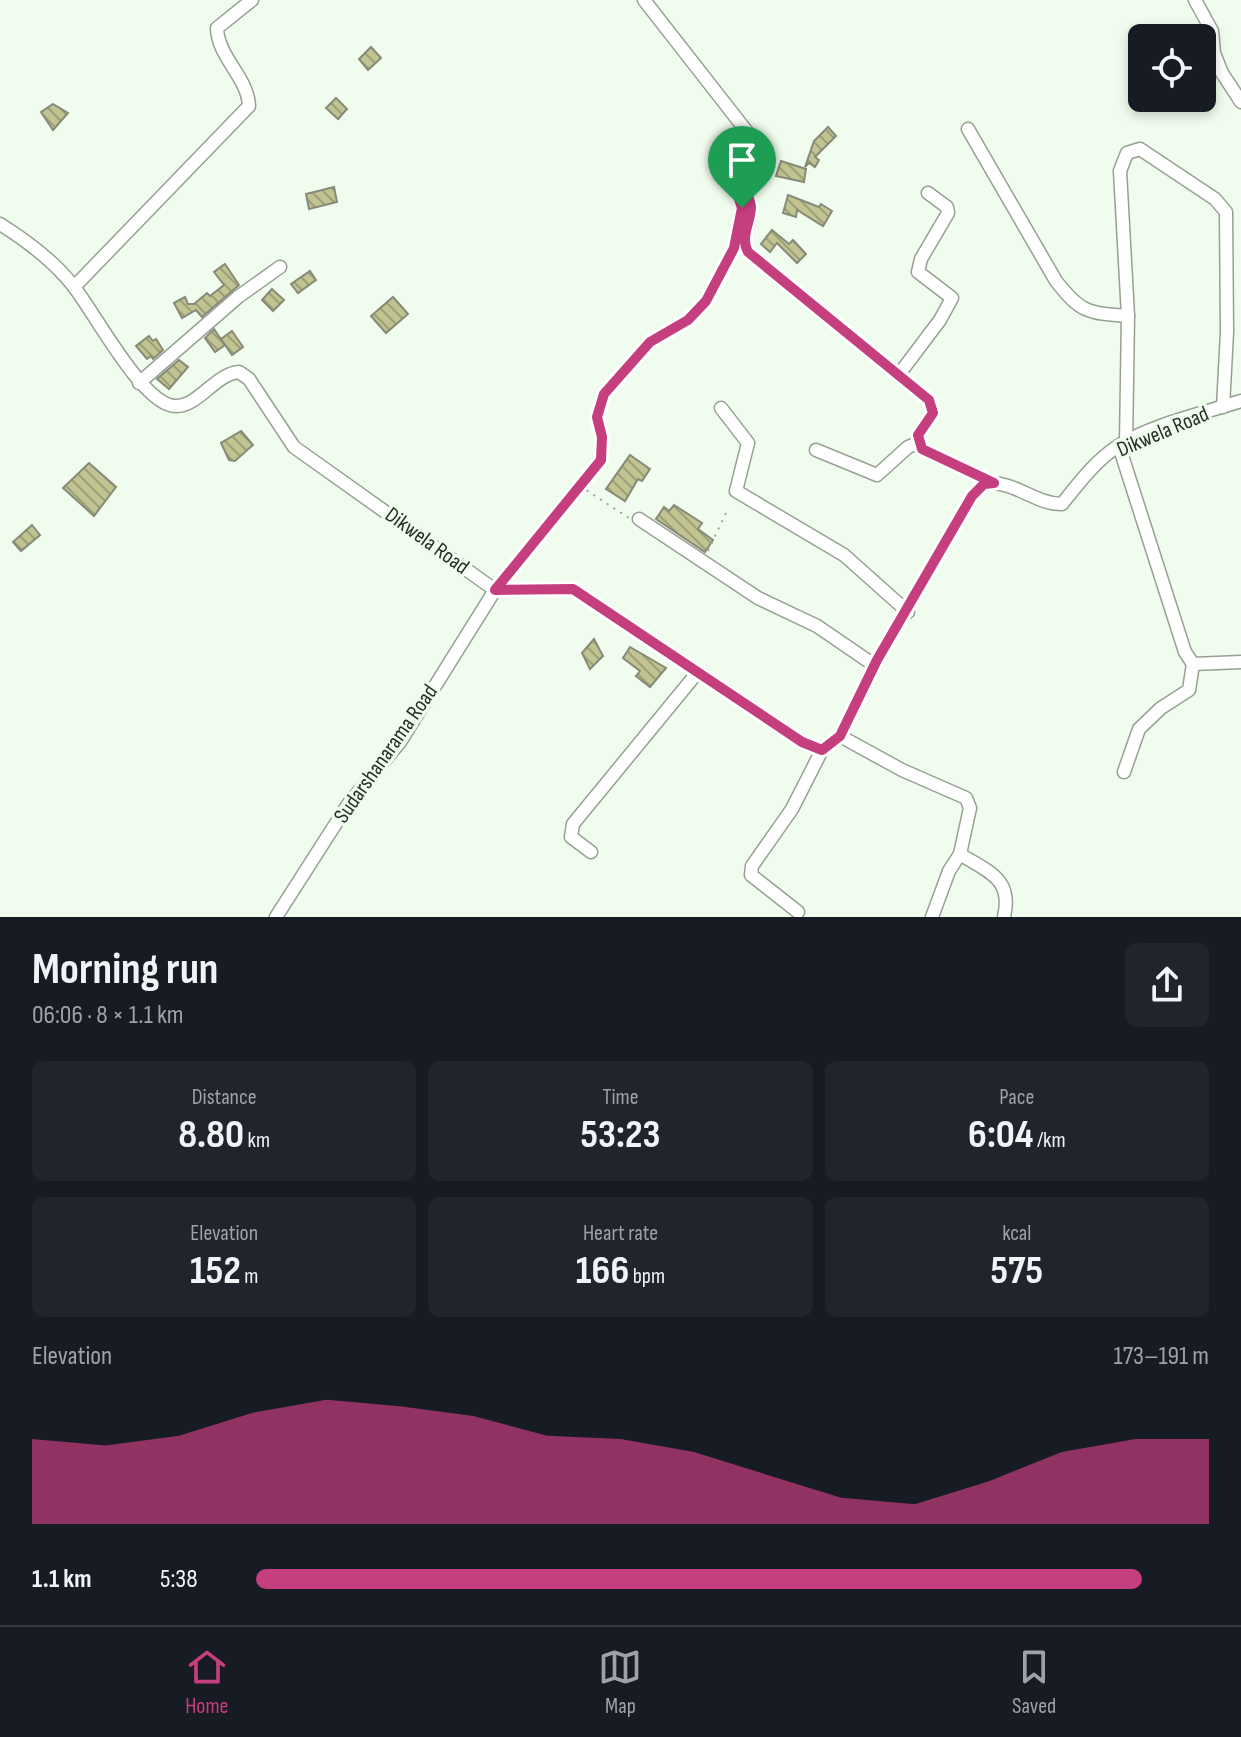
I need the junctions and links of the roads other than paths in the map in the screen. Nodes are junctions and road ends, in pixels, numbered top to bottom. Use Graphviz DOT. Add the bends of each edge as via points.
graph roads {
  1 [pos="252,0"];
  2 [pos="644,0"];
  3 [pos="1195,0"];
  4 [pos="1241,102"];
  5 [pos="968,129"];
  6 [pos="928,193"];
  7 [pos="0,224"];
  8 [pos="280,267"];
  9 [pos="74,287"];
  10 [pos="1128,316"];
  11 [pos="900,373"];
  12 [pos="139,383"];
  13 [pos="1241,401"];
  14 [pos="1223,407"];
  15 [pos="721,408"];
  16 [pos="918,443"];
  17 [pos="1122,445"];
  18 [pos="816,450"];
  19 [pos="994,483"];
  20 [pos="639,519"];
  21 [pos="495,590"];
  22 [pos="908,612"];
  23 [pos="1241,662"];
  24 [pos="1193,664"];
  25 [pos="874,665"];
  26 [pos="697,673"];
  27 [pos="840,736"];
  28 [pos="822,750"];
  29 [pos="1124,772"];
  30 [pos="591,852"];
  31 [pos="960,854"];
  32 [pos="798,912"];
  33 [pos="276,917"];
  34 [pos="932,917"];
  35 [pos="1004,917"];
  1 -- 9 [label="street" via="217,28 218,41 249,93 249,106"];
  2 -- 11 [label="street" via="755,142 757,153 744,175 751,206 744,244 748,252"];
  3 -- 4 [label="street" via="1212,31 1222,73"];
  5 -- 10 [label="street" via="1072,301 1089,313"];
  6 -- 11 [label="street" via="948,213 918,272 952,298"];
  7 -- 9 [label="street, Dikwela Road"];
  8 -- 12 [label="street"];
  9 -- 12 [label="street, Dikwela Road"];
  10 -- 14 [label="street" via="1120,171 1127,153 1140,149 1226,212"];
  10 -- 17 [label="street"];
  11 -- 16 [label="street" via="933,406"];
  12 -- 21 [label="street, Dikwela Road" via="158,401 174,407 239,372 294,447"];
  13 -- 14 [label="street, Dikwela Road"];
  14 -- 17 [label="street, Dikwela Road"];
  15 -- 22 [label="street" via="748,443 736,491 844,555"];
  16 -- 18 [label="street" via="877,475"];
  16 -- 19 [label="street"];
  17 -- 19 [label="street, Dikwela Road" via="1062,504 1044,504 1012,486"];
  17 -- 24 [label="street"];
  19 -- 22 [label="street" via="984,484 972,496"];
  20 -- 25 [label="street" via="700,562 817,626"];
  21 -- 26 [label="street" via="573,589"];
  21 -- 33 [label="street, Sudarshanarama Road" via="400,742 349,803"];
  22 -- 25 [label="street"];
  23 -- 24 [label="street"];
  24 -- 29 [label="street" via="1189,690 1139,729"];
  25 -- 27 [label="street"];
  26 -- 28 [label="street"];
  26 -- 30 [label="street" via="573,824 571,837"];
  27 -- 28 [label="street"];
  27 -- 31 [label="street" via="966,798 970,808"];
  28 -- 32 [label="street" via="792,809 752,866 751,875"];
  31 -- 34 [label="street"];
  31 -- 35 [label="street" via="1000,880 1007,893"];
}
